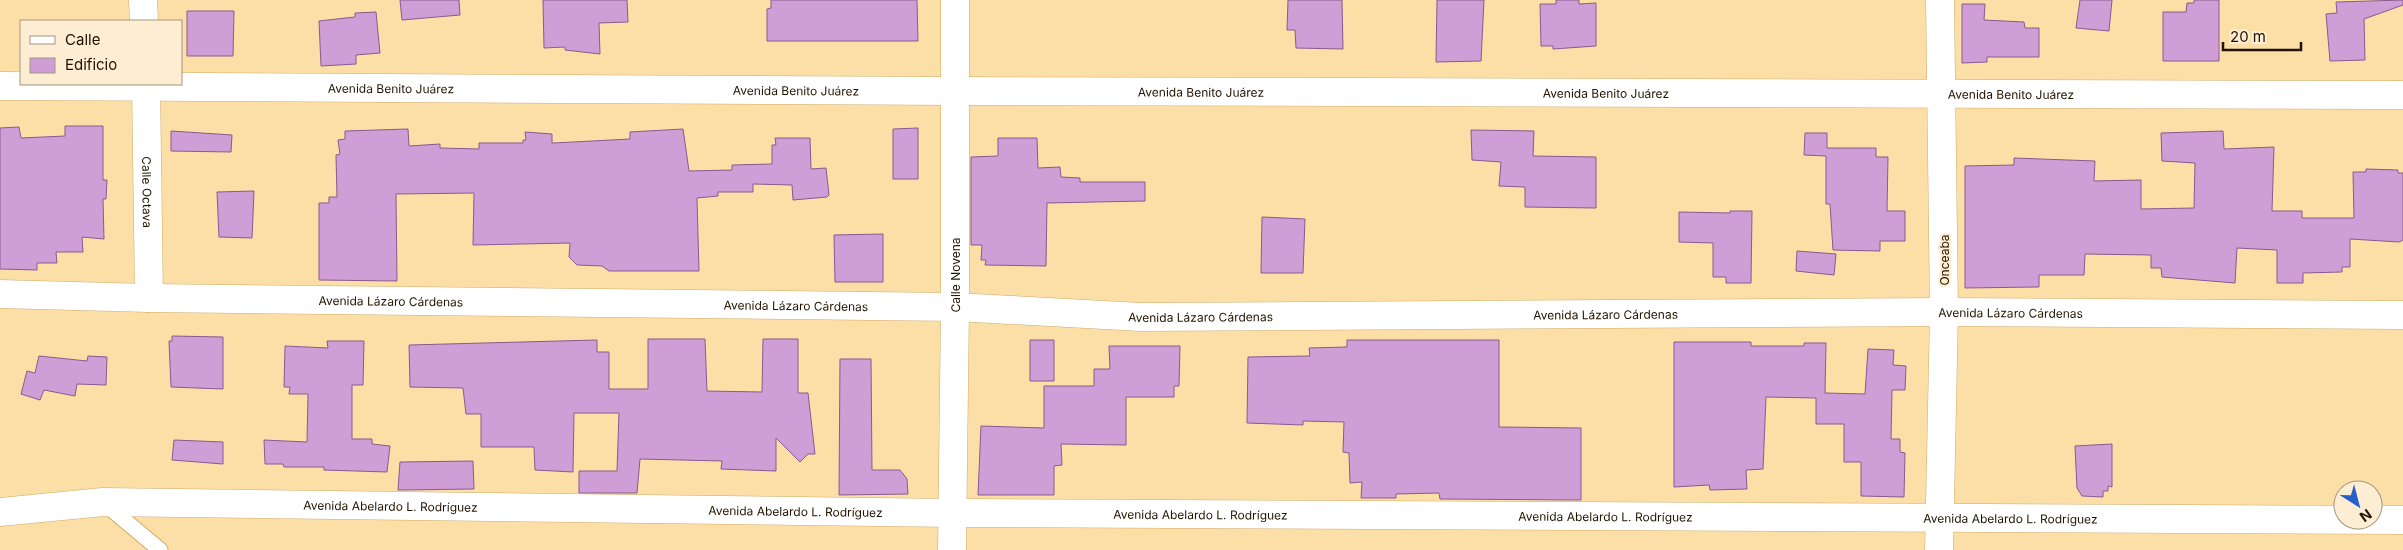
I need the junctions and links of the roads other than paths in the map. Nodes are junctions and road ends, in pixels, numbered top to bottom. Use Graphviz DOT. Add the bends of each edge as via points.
graph roads {
  1 [pos="143,0"];
  2 [pos="955,0"];
  3 [pos="1940,0"];
  4 [pos="144,20"];
  5 [pos="146,85"];
  6 [pos="0,86"];
  7 [pos="956,91"];
  8 [pos="1942,93"];
  9 [pos="2403,94"];
  10 [pos="0,294"];
  11 [pos="149,298"];
  12 [pos="955,307"];
  13 [pos="1944,312"];
  14 [pos="2403,316"];
  15 [pos="103,502"];
  16 [pos="0,512"];
  17 [pos="954,513"];
  18 [pos="1939,520"];
  19 [pos="2403,520"];
  20 [pos="160,550"];
  21 [pos="952,550"];
  22 [pos="1939,550"];
  1 -- 4 [label="street"];
  2 -- 7 [label="street, Calle Novena"];
  3 -- 8 [label="street, Onceaba"];
  5 -- 6 [label="street, Avenida Benito Juárez"];
  5 -- 7 [label="street, Avenida Benito Juárez"];
  5 -- 11 [label="street, Calle Octava"];
  7 -- 8 [label="street, Avenida Benito Juárez"];
  7 -- 12 [label="street, Calle Novena"];
  8 -- 9 [label="street, Avenida Benito Juárez"];
  8 -- 13 [label="street, Onceaba"];
  10 -- 11 [label="street, Avenida Lázaro Cárdenas"];
  11 -- 12 [label="street, Avenida Lázaro Cárdenas"];
  12 -- 13 [label="street, Avenida Lázaro Cárdenas" via="1141,317"];
  12 -- 17 [label="street, Calle Novena"];
  13 -- 14 [label="street, Avenida Lázaro Cárdenas"];
  13 -- 18 [label="street, Onceaba"];
  15 -- 16 [label="street, Avenida Abelardo L. Rodríguez"];
  15 -- 17 [label="street, Avenida Abelardo L. Rodríguez"];
  15 -- 20 [label="lane"];
  17 -- 18 [label="street, Avenida Abelardo L. Rodríguez"];
  17 -- 21 [label="street, Calle Novena"];
  18 -- 19 [label="street, Avenida Abelardo L. Rodríguez"];
  18 -- 22 [label="street, Onceaba"];
}
